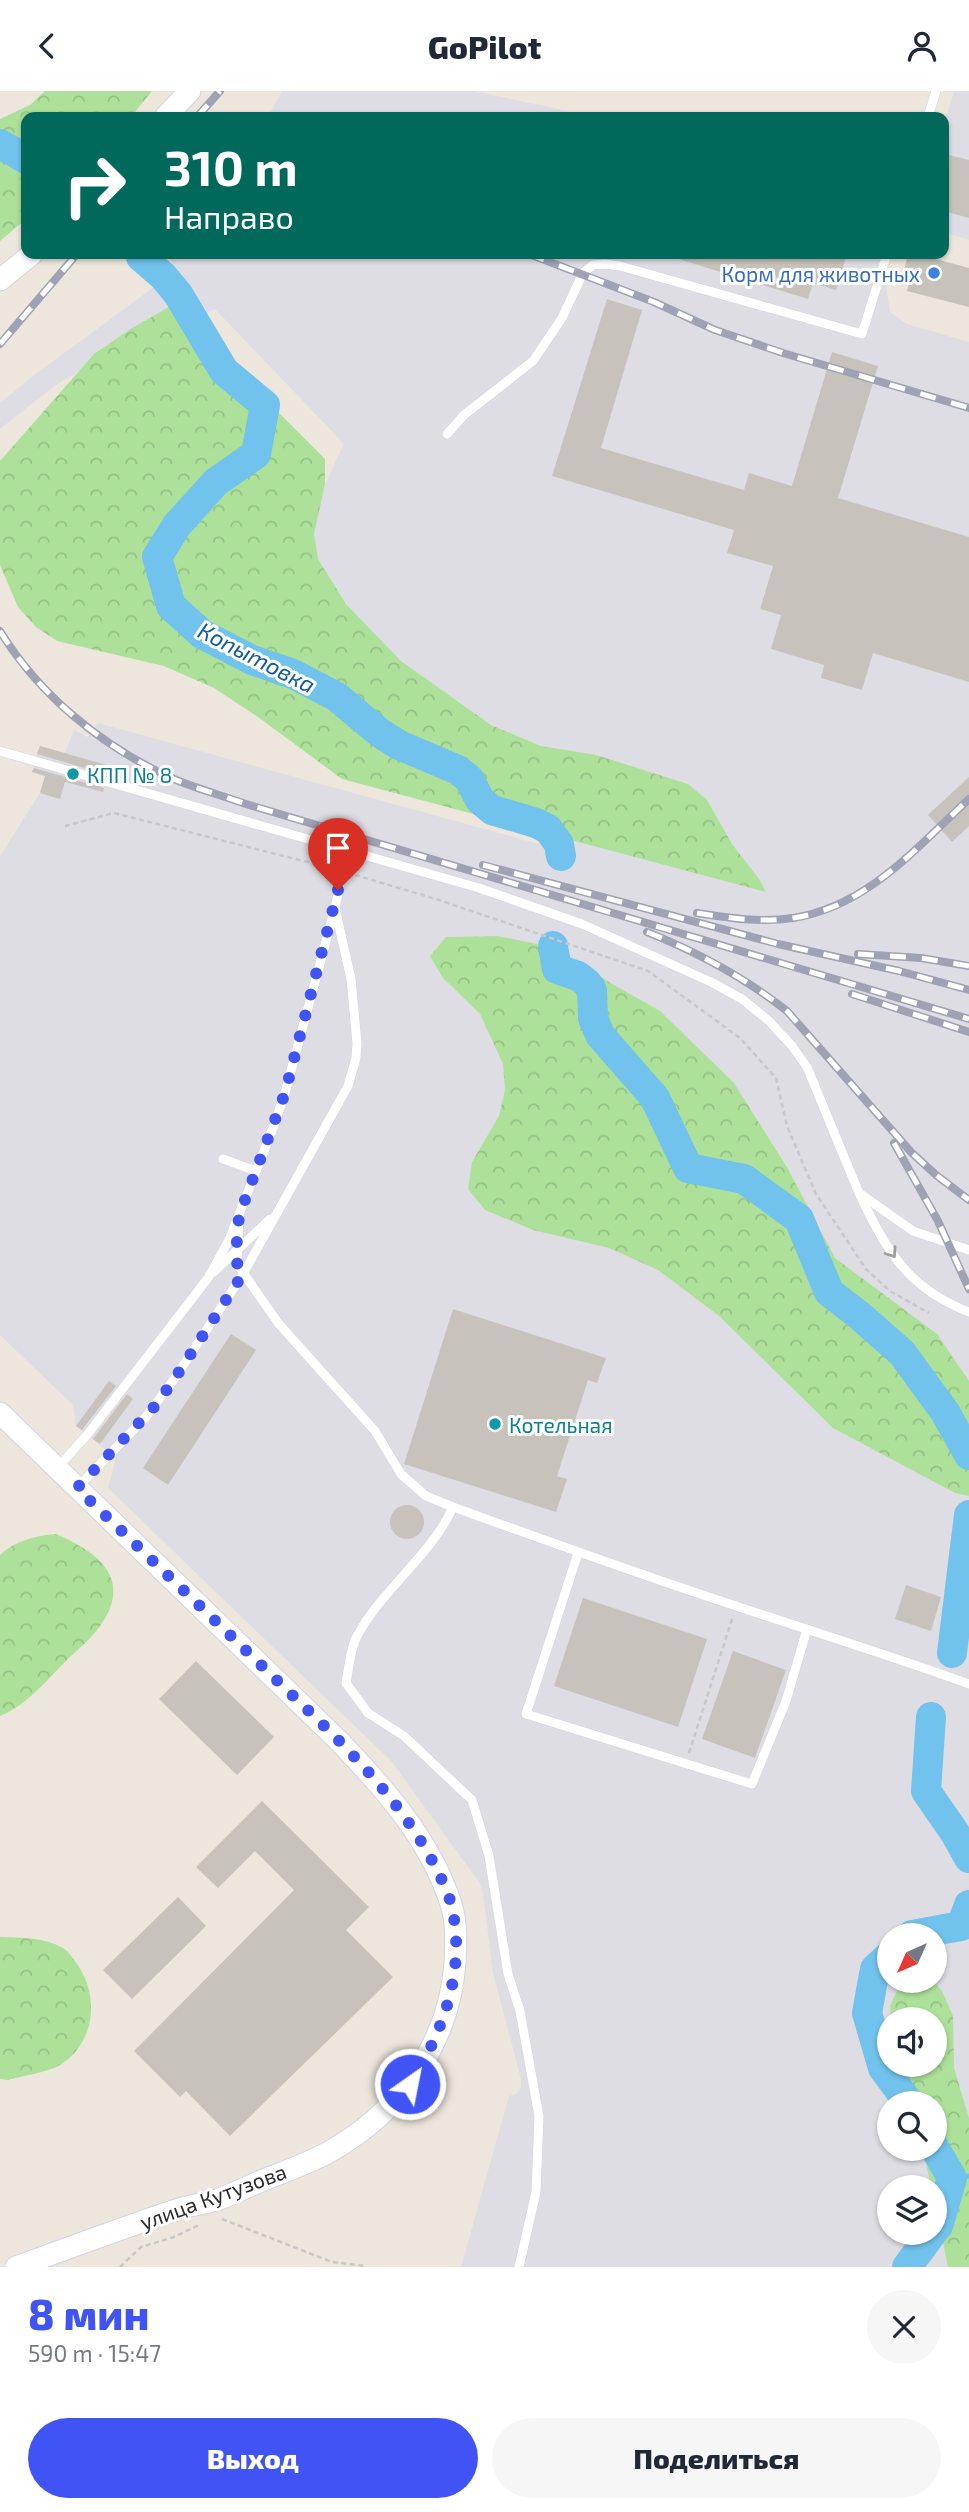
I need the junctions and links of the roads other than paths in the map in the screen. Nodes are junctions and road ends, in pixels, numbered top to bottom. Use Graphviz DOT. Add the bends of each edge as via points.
graph roads {
  1 [pos="190,91"];
  2 [pos="936,91"];
  3 [pos="170,112"];
  4 [pos="930,112"];
  5 [pos="26,259"];
  6 [pos="885,259"];
  7 [pos="0,280"];
  8 [pos="447,434"];
  9 [pos="0,751"];
  10 [pos="347,852"];
  11 [pos="335,908"];
  12 [pos="223,1159"];
  13 [pos="256,1171"];
  14 [pos="859,1193"];
  15 [pos="278,1212"];
  16 [pos="239,1216"];
  17 [pos="969,1250"];
  18 [pos="236,1252"];
  19 [pos="243,1274"];
  20 [pos="208,1278"];
  21 [pos="969,1312"];
  22 [pos="0,1413"];
  23 [pos="57,1468"];
  24 [pos="77,1488"];
  25 [pos="453,1507"];
  26 [pos="579,1552"];
  27 [pos="807,1629"];
  28 [pos="969,1684"];
  29 [pos="16,2267"];
  30 [pos="519,2267"];
  1 -- 3 [label="street"];
  2 -- 4 [label="lane"];
  5 -- 7 [label="street"];
  6 -- 8 [label="lane" via="862,334 620,266 593,265 583,273 562,318 533,361"];
  9 -- 10 [label="lane"];
  10 -- 11 [label="lane"];
  10 -- 14 [label="lane" via="479,888 582,924 742,999 769,1021 807,1067"];
  11 -- 13 [label="lane" via="285,1093"];
  11 -- 15 [label="lane" via="351,979 356,1058 342,1099"];
  12 -- 13 [label="lane"];
  13 -- 16 [label="lane"];
  14 -- 17 [label="lane" via="913,1231"];
  14 -- 21 [label="lane, one-way" via="904,1271 937,1298"];
  15 -- 18 [label="lane"];
  15 -- 19 [label="lane"];
  16 -- 18 [label="lane"];
  16 -- 20 [label="lane"];
  18 -- 19 [label="lane"];
  18 -- 20 [label="lane"];
  19 -- 24 [label="lane" via="156,1405"];
  19 -- 25 [label="lane" via="279,1324 375,1431 401,1474 426,1496"];
  20 -- 23 [label="lane"];
  22 -- 23 [label="street, улица Кутузова"];
  23 -- 24 [label="street, улица Кутузова"];
  24 -- 29 [label="street, улица Кутузова" via="375,1779 401,1810 439,1875 452,1906 456,1939 450,1997 432,2048 410,2084 373,2121 327,2153 216,2208 179,2208"];
  25 -- 26 [label="lane"];
  25 -- 30 [label="lane" via="445,1524 356,1638 346,1683 368,1713 404,1737 472,1800 489,1856 508,1974 520,2011 539,2116 536,2192"];
  26 -- 27 [label="lane"];
  26 -- 27 [label="lane" via="526,1714 752,1784 786,1701"];
  27 -- 28 [label="lane"];
}
